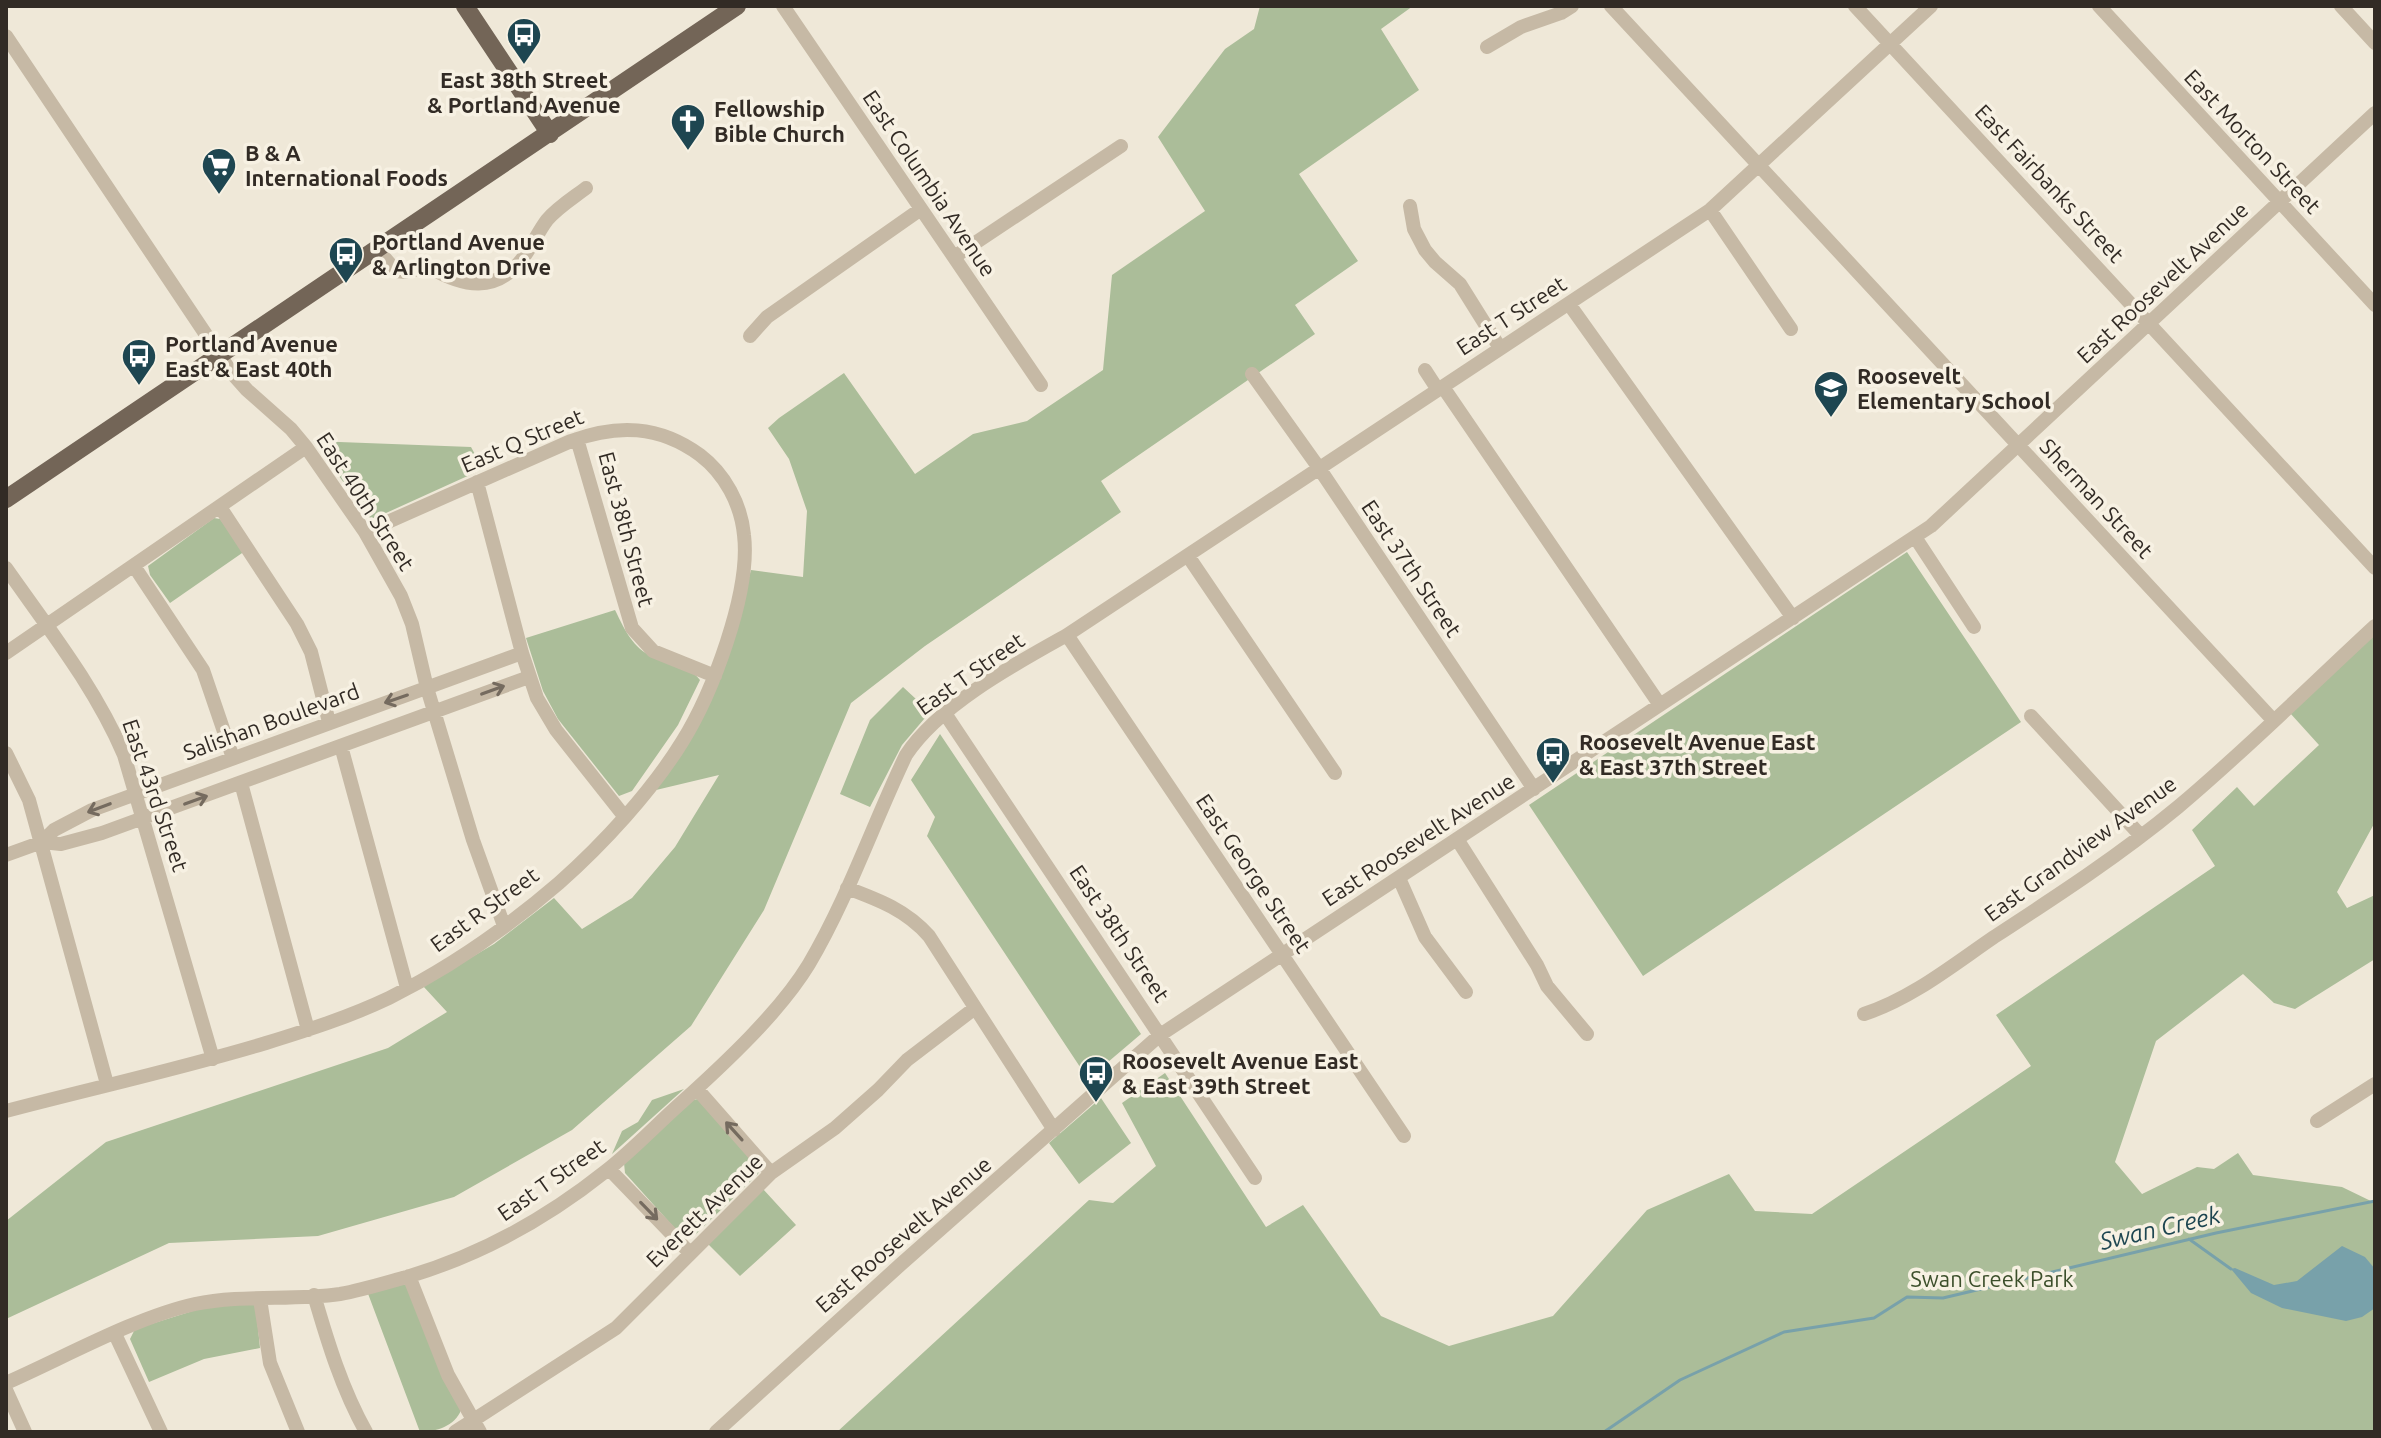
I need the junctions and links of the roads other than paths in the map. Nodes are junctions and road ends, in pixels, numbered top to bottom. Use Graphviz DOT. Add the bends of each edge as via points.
graph roads {
  1 [pos="465,6"];
  2 [pos="737,6"];
  3 [pos="783,6"];
  4 [pos="1572,6"];
  5 [pos="1611,6"];
  6 [pos="1855,6"];
  7 [pos="1931,6"];
  8 [pos="2099,6"];
  9 [pos="2341,6"];
  10 [pos="6,36"];
  11 [pos="1889,43"];
  12 [pos="2375,43"];
  13 [pos="1487,47"];
  14 [pos="2375,113"];
  15 [pos="550,134"];
  16 [pos="1121,146"];
  17 [pos="1759,165"];
  18 [pos="586,188"];
  19 [pos="2281,203"];
  20 [pos="1410,206"];
  21 [pos="921,209"];
  22 [pos="1710,210"];
  23 [pos="377,249"];
  24 [pos="954,257"];
  25 [pos="1569,304"];
  26 [pos="2375,305"];
  27 [pos="2150,323"];
  28 [pos="1791,329"];
  29 [pos="750,336"];
  30 [pos="1500,348"];
  31 [pos="219,355"];
  32 [pos="1425,370"];
  33 [pos="1252,374"];
  34 [pos="1041,385"];
  35 [pos="1441,388"];
  36 [pos="577,439"];
  37 [pos="2018,445"];
  38 [pos="306,447"];
  39 [pos="1319,468"];
  40 [pos="477,482"];
  41 [pos="731,490"];
  42 [pos="6,499"];
  43 [pos="220,507"];
  44 [pos="365,532"];
  45 [pos="1915,537"];
  46 [pos="1188,556"];
  47 [pos="134,566"];
  48 [pos="6,568"];
  49 [pos="2375,568"];
  50 [pos="1793,618"];
  51 [pos="46,624"];
  52 [pos="2375,626"];
  53 [pos="1974,627"];
  54 [pos="1067,635"];
  55 [pos="6,653"];
  56 [pos="522,653"];
  57 [pos="715,676"];
  58 [pos="529,677"];
  59 [pos="427,688"];
  60 [pos="1660,705"];
  61 [pos="434,712"];
  62 [pos="946,715"];
  63 [pos="2031,716"];
  64 [pos="2273,720"];
  65 [pos="329,722"];
  66 [pos="341,746"];
  67 [pos="6,753"];
  68 [pos="233,758"];
  69 [pos="1335,773"];
  70 [pos="241,783"];
  71 [pos="1534,789"];
  72 [pos="136,793"];
  73 [pos="624,816"];
  74 [pos="144,818"];
  75 [pos="2141,836"];
  76 [pos="1457,839"];
  77 [pos="42,842"];
  78 [pos="6,855"];
  79 [pos="1399,878"];
  80 [pos="847,888"];
  81 [pos="504,926"];
  82 [pos="1282,954"];
  83 [pos="407,988"];
  84 [pos="1466,992"];
  85 [pos="975,1008"];
  86 [pos="1864,1014"];
  87 [pos="308,1030"];
  88 [pos="1587,1034"];
  89 [pos="1160,1035"];
  90 [pos="213,1059"];
  91 [pos="107,1084"];
  92 [pos="2375,1084"];
  93 [pos="697,1089"];
  94 [pos="6,1111"];
  95 [pos="2317,1121"];
  96 [pos="1054,1130"];
  97 [pos="1404,1136"];
  98 [pos="609,1169"];
  99 [pos="771,1173"];
  100 [pos="1255,1178"];
  101 [pos="689,1252"];
  102 [pos="409,1276"];
  103 [pos="314,1295"];
  104 [pos="260,1299"];
  105 [pos="115,1334"];
  106 [pos="6,1383"];
  107 [pos="6,1390"];
  108 [pos="476,1427"];
  109 [pos="25,1432"];
  110 [pos="161,1432"];
  111 [pos="298,1432"];
  112 [pos="366,1432"];
  113 [pos="455,1432"];
  114 [pos="716,1432"];
  1 -- 15 [label="main road"];
  2 -- 15 [label="main road"];
  3 -- 21 [label="street, East Columbia Avenue"];
  4 -- 13 [label="street"];
  5 -- 17 [label="street, Sherman Street"];
  6 -- 11 [label="street, East Fairbanks Street"];
  7 -- 11 [label="street, East T Street"];
  8 -- 19 [label="street, East Morton Street"];
  9 -- 12 [label="street"];
  10 -- 31 [label="street, East 40th Street"];
  11 -- 17 [label="street, East T Street"];
  11 -- 27 [label="street, East Fairbanks Street"];
  14 -- 19 [label="street, East Roosevelt Avenue"];
  15 -- 23 [label="main road"];
  16 -- 24 [label="street"];
  17 -- 22 [label="street, East T Street"];
  17 -- 37 [label="street, Sherman Street"];
  18 -- 23 [label="street" via="546,222 521,262 489,283 456,282 429,267 396,271"];
  19 -- 26 [label="street, East Morton Street"];
  19 -- 27 [label="street, East Roosevelt Avenue"];
  20 -- 30 [label="street" via="1425,250 1460,284"];
  21 -- 24 [label="street, East Columbia Avenue"];
  21 -- 29 [label="street" via="767,317"];
  22 -- 25 [label="street, East T Street"];
  22 -- 28 [label="street"];
  23 -- 31 [label="main road"];
  24 -- 34 [label="street, East Columbia Avenue"];
  25 -- 30 [label="street, East T Street"];
  25 -- 50 [label="street"];
  27 -- 37 [label="street, East Roosevelt Avenue"];
  27 -- 49 [label="street, East Fairbanks Street"];
  30 -- 35 [label="street, East T Street"];
  31 -- 38 [label="street, East 40th Street"];
  31 -- 42 [label="main road"];
  32 -- 35 [label="street"];
  33 -- 39 [label="street, East 37th Street"];
  35 -- 39 [label="street, East T Street"];
  35 -- 60 [label="street"];
  36 -- 40 [label="street, East Q Street"];
  36 -- 41 [label="street, East Q Street" via="628,428 673,438 706,460"];
  36 -- 57 [label="street, East 38th Street" via="632,628 653,651"];
  37 -- 45 [label="street, East Roosevelt Avenue"];
  37 -- 64 [label="street, Sherman Street"];
  38 -- 43 [label="street"];
  38 -- 44 [label="street, East 40th Street"];
  39 -- 46 [label="street, East T Street"];
  39 -- 71 [label="street, East 37th Street"];
  40 -- 44 [label="street, East Q Street"];
  40 -- 56 [label="street"];
  41 -- 57 [label="street, East R Street" via="744,536 743,566"];
  43 -- 47 [label="street"];
  43 -- 65 [label="street" via="297,624 311,652"];
  44 -- 59 [label="street, East 40th Street" via="401,596"];
  45 -- 50 [label="street, East Roosevelt Avenue"];
  45 -- 53 [label="street"];
  46 -- 54 [label="street, East T Street"];
  46 -- 69 [label="street"];
  47 -- 51 [label="street"];
  47 -- 68 [label="street" via="203,670"];
  48 -- 51 [label="street, East 43rd Street"];
  50 -- 60 [label="street, East Roosevelt Avenue"];
  51 -- 55 [label="street"];
  51 -- 72 [label="street, East 43rd Street" via="110,723"];
  52 -- 64 [label="street, East Grandview Avenue"];
  54 -- 62 [label="street, East T Street" via="1013,665"];
  54 -- 82 [label="street, East George Street"];
  56 -- 58 [label="street"];
  56 -- 59 [label="street, Salishan Boulevard"];
  57 -- 73 [label="street, East R Street" via="682,742"];
  61 -- 58 [label="street, Salishan Boulevard, one-way"];
  58 -- 73 [label="street" via="549,720"];
  59 -- 61 [label="street, East 40th Street"];
  59 -- 65 [label="street, Salishan Boulevard, one-way"];
  60 -- 71 [label="street, East Roosevelt Avenue"];
  61 -- 66 [label="street, Salishan Boulevard"];
  61 -- 81 [label="street, East 40th Street"];
  62 -- 80 [label="street, East T Street" via="906,755"];
  62 -- 89 [label="street, East 38th Street"];
  63 -- 75 [label="street"];
  64 -- 75 [label="street, East Grandview Avenue"];
  65 -- 68 [label="street, Salishan Boulevard"];
  66 -- 70 [label="street, Salishan Boulevard"];
  66 -- 83 [label="street"];
  67 -- 77 [label="street"];
  68 -- 72 [label="street, Salishan Boulevard"];
  74 -- 70 [label="street, Salishan Boulevard, one-way"];
  70 -- 87 [label="street"];
  71 -- 76 [label="street, East Roosevelt Avenue"];
  72 -- 74 [label="street, East 43rd Street"];
  72 -- 77 [label="street, Salishan Boulevard, one-way" via="65,823"];
  73 -- 81 [label="street, East R Street" via="562,880"];
  74 -- 77 [label="street, Salishan Boulevard" via="75,841"];
  74 -- 90 [label="street, East 43rd Street"];
  75 -- 86 [label="street, East Grandview Avenue" via="1943,972"];
  76 -- 79 [label="street, East Roosevelt Avenue"];
  76 -- 88 [label="street" via="1547,986"];
  77 -- 78 [label="street, Salishan Boulevard"];
  77 -- 91 [label="street"];
  79 -- 82 [label="street, East Roosevelt Avenue"];
  79 -- 84 [label="street" via="1425,937"];
  80 -- 85 [label="street" via="886,903 917,923"];
  80 -- 93 [label="street, East T Street" via="800,976"];
  81 -- 83 [label="street, East R Street"];
  82 -- 89 [label="street, East Roosevelt Avenue"];
  82 -- 97 [label="street, East George Street"];
  83 -- 87 [label="street, East R Street"];
  85 -- 96 [label="street"];
  85 -- 99 [label="street, Everett Avenue" via="907,1060 835,1128"];
  87 -- 90 [label="street, East R Street"];
  89 -- 96 [label="street, East Roosevelt Avenue"];
  89 -- 100 [label="street, East 38th Street"];
  90 -- 91 [label="street, East R Street"];
  91 -- 94 [label="street, East R Street"];
  92 -- 95 [label="street"];
  93 -- 98 [label="street, East T Street"];
  99 -- 93 [label="street, one-way"];
  96 -- 114 [label="street, East Roosevelt Avenue"];
  98 -- 101 [label="street, one-way"];
  98 -- 102 [label="street, East T Street" via="510,1236"];
  99 -- 101 [label="street, Everett Avenue"];
  101 -- 108 [label="street, Everett Avenue" via="616,1328"];
  102 -- 103 [label="street, East T Street" via="340,1294"];
  102 -- 108 [label="street" via="448,1375"];
  103 -- 104 [label="street, East T Street"];
  103 -- 112 [label="street" via="349,1402"];
  104 -- 105 [label="street, East T Street" via="224,1298 191,1305"];
  104 -- 111 [label="street" via="270,1363"];
  105 -- 106 [label="street, East T Street"];
  105 -- 110 [label="street"];
  107 -- 109 [label="street"];
  108 -- 113 [label="street, Everett Avenue"];
}
